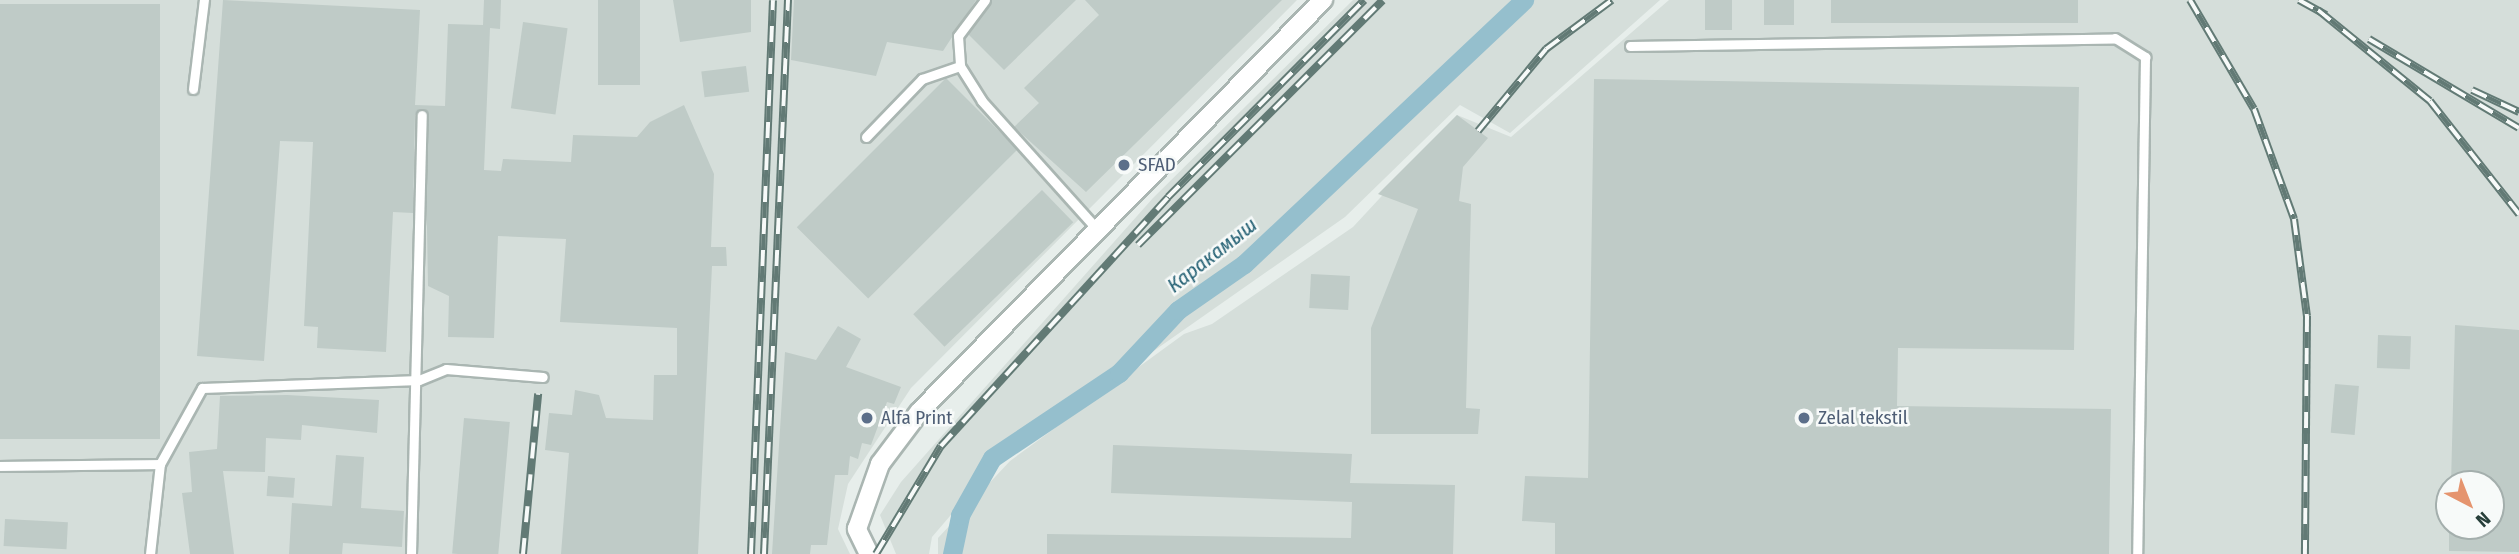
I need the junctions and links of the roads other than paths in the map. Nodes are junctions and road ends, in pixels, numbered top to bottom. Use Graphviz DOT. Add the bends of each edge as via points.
graph roads {
  1 [pos="204,0"];
  2 [pos="985,0"];
  3 [pos="1324,0"];
  4 [pos="1630,46"];
  5 [pos="960,66"];
  6 [pos="193,89"];
  7 [pos="422,115"];
  8 [pos="866,137"];
  9 [pos="1096,228"];
  10 [pos="542,377"];
  11 [pos="419,380"];
  12 [pos="160,464"];
  13 [pos="0,466"];
  14 [pos="150,554"];
  15 [pos="411,554"];
  16 [pos="869,554"];
  17 [pos="2137,554"];
  1 -- 6 [label="lane"];
  2 -- 5 [label="lane" via="958,36"];
  3 -- 9 [label="street"];
  4 -- 17 [label="lane" via="2115,37 2145,57"];
  5 -- 8 [label="lane" via="922,79"];
  5 -- 9 [label="lane" via="982,101"];
  7 -- 11 [label="lane"];
  9 -- 16 [label="street" via="920,411 880,464 857,528"];
  10 -- 11 [label="lane" via="446,369"];
  11 -- 12 [label="lane" via="202,388"];
  11 -- 15 [label="lane"];
  12 -- 13 [label="lane"];
  12 -- 14 [label="lane"];
}
